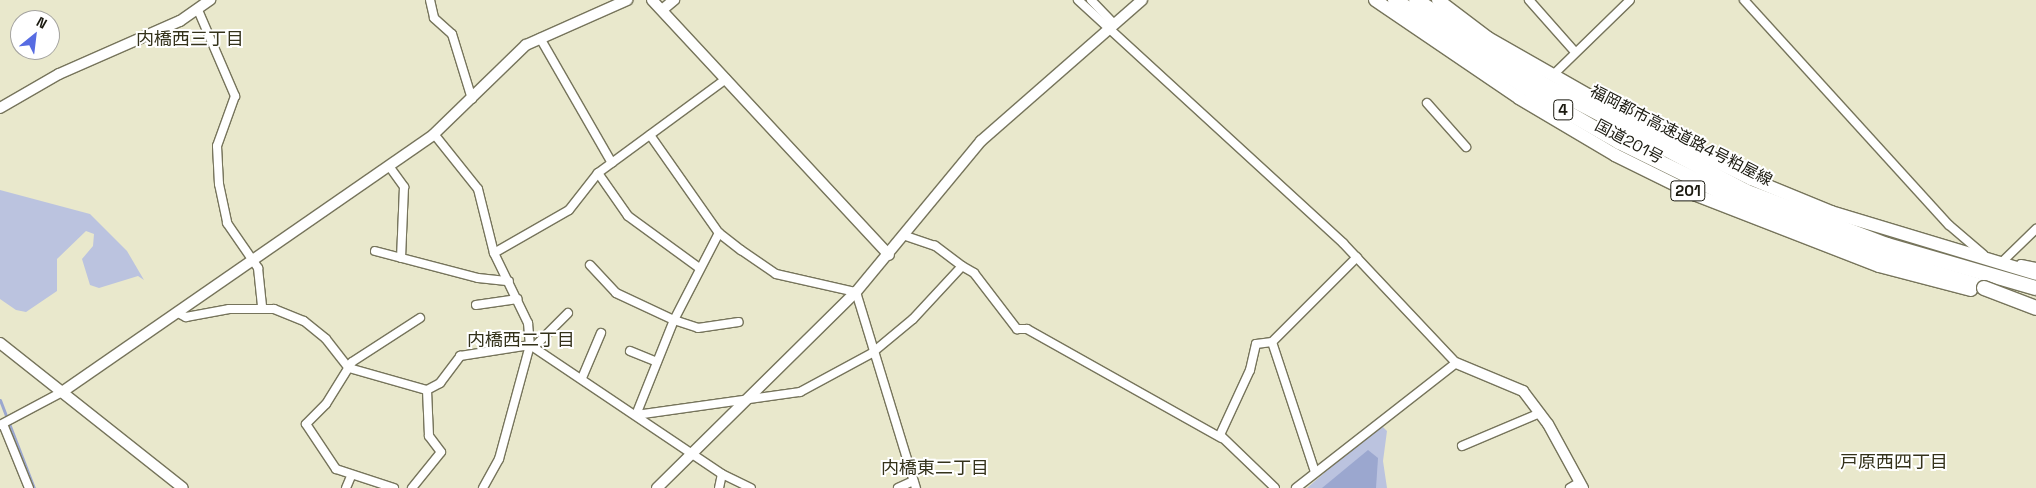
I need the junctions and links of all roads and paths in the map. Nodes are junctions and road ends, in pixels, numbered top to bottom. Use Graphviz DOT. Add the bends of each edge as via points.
graph roads {
  1 [pos="210,0"];
  2 [pos="430,0"];
  3 [pos="627,0"];
  4 [pos="652,0"];
  5 [pos="674,0"];
  6 [pos="1078,0"];
  7 [pos="1091,0"];
  8 [pos="1142,0"];
  9 [pos="1375,0"];
  10 [pos="1395,0"];
  11 [pos="1416,0"];
  12 [pos="1438,0"];
  13 [pos="1529,0"];
  14 [pos="1630,0"];
  15 [pos="1744,0"];
  16 [pos="198,10"];
  17 [pos="662,10"];
  18 [pos="1110,27"];
  19 [pos="540,38"];
  20 [pos="1575,52"];
  21 [pos="1553,74"];
  22 [pos="726,79"];
  23 [pos="472,99"];
  24 [pos="1427,103"];
  25 [pos="0,108"];
  26 [pos="434,134"];
  27 [pos="650,135"];
  28 [pos="1466,147"];
  29 [pos="612,162"];
  30 [pos="388,166"];
  31 [pos="598,173"];
  32 [pos="2036,229"];
  33 [pos="719,233"];
  34 [pos="906,236"];
  35 [pos="375,251"];
  36 [pos="494,253"];
  37 [pos="890,255"];
  38 [pos="1357,257"];
  39 [pos="402,258"];
  40 [pos="251,260"];
  41 [pos="2004,260"];
  42 [pos="590,265"];
  43 [pos="962,266"];
  44 [pos="698,267"];
  45 [pos="2036,267"];
  46 [pos="2036,274"];
  47 [pos="509,281"];
  48 [pos="1984,288"];
  49 [pos="2036,288"];
  50 [pos="856,292"];
  51 [pos="518,300"];
  52 [pos="2036,301"];
  53 [pos="476,305"];
  54 [pos="262,307"];
  55 [pos="2036,307"];
  56 [pos="178,313"];
  57 [pos="568,313"];
  58 [pos="420,318"];
  59 [pos="674,320"];
  60 [pos="739,322"];
  61 [pos="601,333"];
  62 [pos="0,342"];
  63 [pos="1272,342"];
  64 [pos="532,346"];
  65 [pos="630,351"];
  66 [pos="872,353"];
  67 [pos="657,362"];
  68 [pos="1456,363"];
  69 [pos="349,368"];
  70 [pos="582,378"];
  71 [pos="427,390"];
  72 [pos="62,392"];
  73 [pos="750,396"];
  74 [pos="1540,413"];
  75 [pos="636,415"];
  76 [pos="1,424"];
  77 [pos="1221,438"];
  78 [pos="1462,446"];
  79 [pos="690,453"];
  80 [pos="1315,472"];
  81 [pos="722,474"];
  82 [pos="351,476"];
  83 [pos="915,484"];
  84 [pos="1578,486"];
  85 [pos="29,488"];
  86 [pos="183,488"];
  87 [pos="346,488"];
  88 [pos="394,488"];
  89 [pos="412,488"];
  90 [pos="482,488"];
  91 [pos="657,488"];
  92 [pos="719,488"];
  93 [pos="751,488"];
  94 [pos="898,488"];
  95 [pos="1275,488"];
  96 [pos="1296,488"];
  1 -- 16 [label="street"];
  2 -- 23 [label="street" via="434,18 454,41"];
  3 -- 19 [label="street"];
  4 -- 17 [label="street"];
  5 -- 17 [label="street"];
  6 -- 18 [label="street"];
  7 -- 18 [label="street"];
  8 -- 18 [label="street"];
  9 -- 55 [label="highway, 国道201号 / 201" via="1519,98 1615,155 1696,195 1879,266"];
  10 -- 48 [label="highway, 福岡都市高速道路4号粕屋線 / 4" via="1537,95 1619,142 1741,202 1886,258"];
  11 -- 49 [label="highway, 福岡都市高速道路4号粕屋線 / 4" via="1545,85 1745,191 1887,245"];
  12 -- 21 [label="highway, 国道201号 / 201" via="1488,38"];
  13 -- 20 [label="street"];
  14 -- 20 [label="street"];
  15 -- 41 [label="street" via="1970,246"];
  16 -- 25 [label="street" via="59,74"];
  16 -- 40 [label="street" via="235,96 217,146 219,184 227,223"];
  17 -- 22 [label="street"];
  18 -- 34 [label="street" via="981,141"];
  18 -- 38 [label="street"];
  19 -- 23 [label="street" via="506,63"];
  19 -- 29 [label="street"];
  20 -- 21 [label="street"];
  21 -- 46 [label="highway, 国道201号 / 201" via="1628,118 1750,179 1831,212"];
  22 -- 27 [label="street"];
  22 -- 37 [label="street"];
  23 -- 26 [label="street"];
  24 -- 28 [label="street"];
  26 -- 30 [label="street"];
  26 -- 36 [label="street" via="478,189"];
  27 -- 29 [label="street"];
  27 -- 33 [label="street"];
  29 -- 31 [label="street"];
  30 -- 39 [label="street" via="404,187"];
  30 -- 40 [label="street"];
  31 -- 36 [label="street" via="569,210"];
  31 -- 44 [label="street" via="628,216"];
  32 -- 41 [label="street"];
  33 -- 44 [label="street"];
  33 -- 50 [label="street" via="776,274"];
  34 -- 37 [label="street"];
  34 -- 43 [label="street" via="935,246"];
  35 -- 39 [label="street"];
  36 -- 47 [label="street"];
  37 -- 50 [label="street"];
  38 -- 63 [label="street"];
  38 -- 68 [label="street"];
  39 -- 47 [label="street"];
  40 -- 54 [label="street" via="258,268"];
  40 -- 56 [label="street"];
  41 -- 45 [label="street"];
  42 -- 59 [label="street" via="616,294"];
  43 -- 66 [label="street" via="913,319"];
  43 -- 77 [label="street" via="974,273 1017,330 1027,328"];
  44 -- 59 [label="street"];
  47 -- 51 [label="street"];
  48 -- 52 [label="highway, bridge"];
  48 -- 55 [label="highway, bridge"];
  50 -- 66 [label="street"];
  50 -- 73 [label="street"];
  51 -- 53 [label="street"];
  51 -- 64 [label="street"];
  54 -- 56 [label="street" via="186,317"];
  54 -- 69 [label="street" via="304,321 326,339"];
  56 -- 72 [label="street"];
  57 -- 64 [label="street"];
  58 -- 69 [label="street"];
  59 -- 60 [label="street" via="698,328"];
  59 -- 67 [label="street"];
  61 -- 70 [label="street"];
  62 -- 72 [label="street"];
  63 -- 77 [label="street" via="1256,344 1245,382 1220,426"];
  63 -- 80 [label="street"];
  64 -- 70 [label="street"];
  64 -- 71 [label="street" via="460,356 440,383"];
  64 -- 90 [label="street" via="499,459"];
  65 -- 67 [label="street"];
  66 -- 73 [label="street" via="812,388"];
  66 -- 83 [label="street"];
  67 -- 75 [label="street"];
  68 -- 74 [label="street" via="1523,390"];
  68 -- 80 [label="street"];
  69 -- 71 [label="street"];
  69 -- 82 [label="street" via="326,404 306,424 336,469"];
  70 -- 75 [label="street"];
  71 -- 89 [label="street" via="429,436 441,452"];
  72 -- 76 [label="street"];
  72 -- 86 [label="street"];
  73 -- 75 [label="street"];
  73 -- 79 [label="street"];
  74 -- 78 [label="street"];
  74 -- 84 [label="street"];
  75 -- 79 [label="street"];
  76 -- 85 [label="street"];
  77 -- 95 [label="street"];
  79 -- 81 [label="street"];
  79 -- 91 [label="street"];
  80 -- 96 [label="street"];
  81 -- 92 [label="street"];
  81 -- 93 [label="street"];
  82 -- 87 [label="street"];
  82 -- 88 [label="street" via="365,475"];
  83 -- 94 [label="street"];
}
